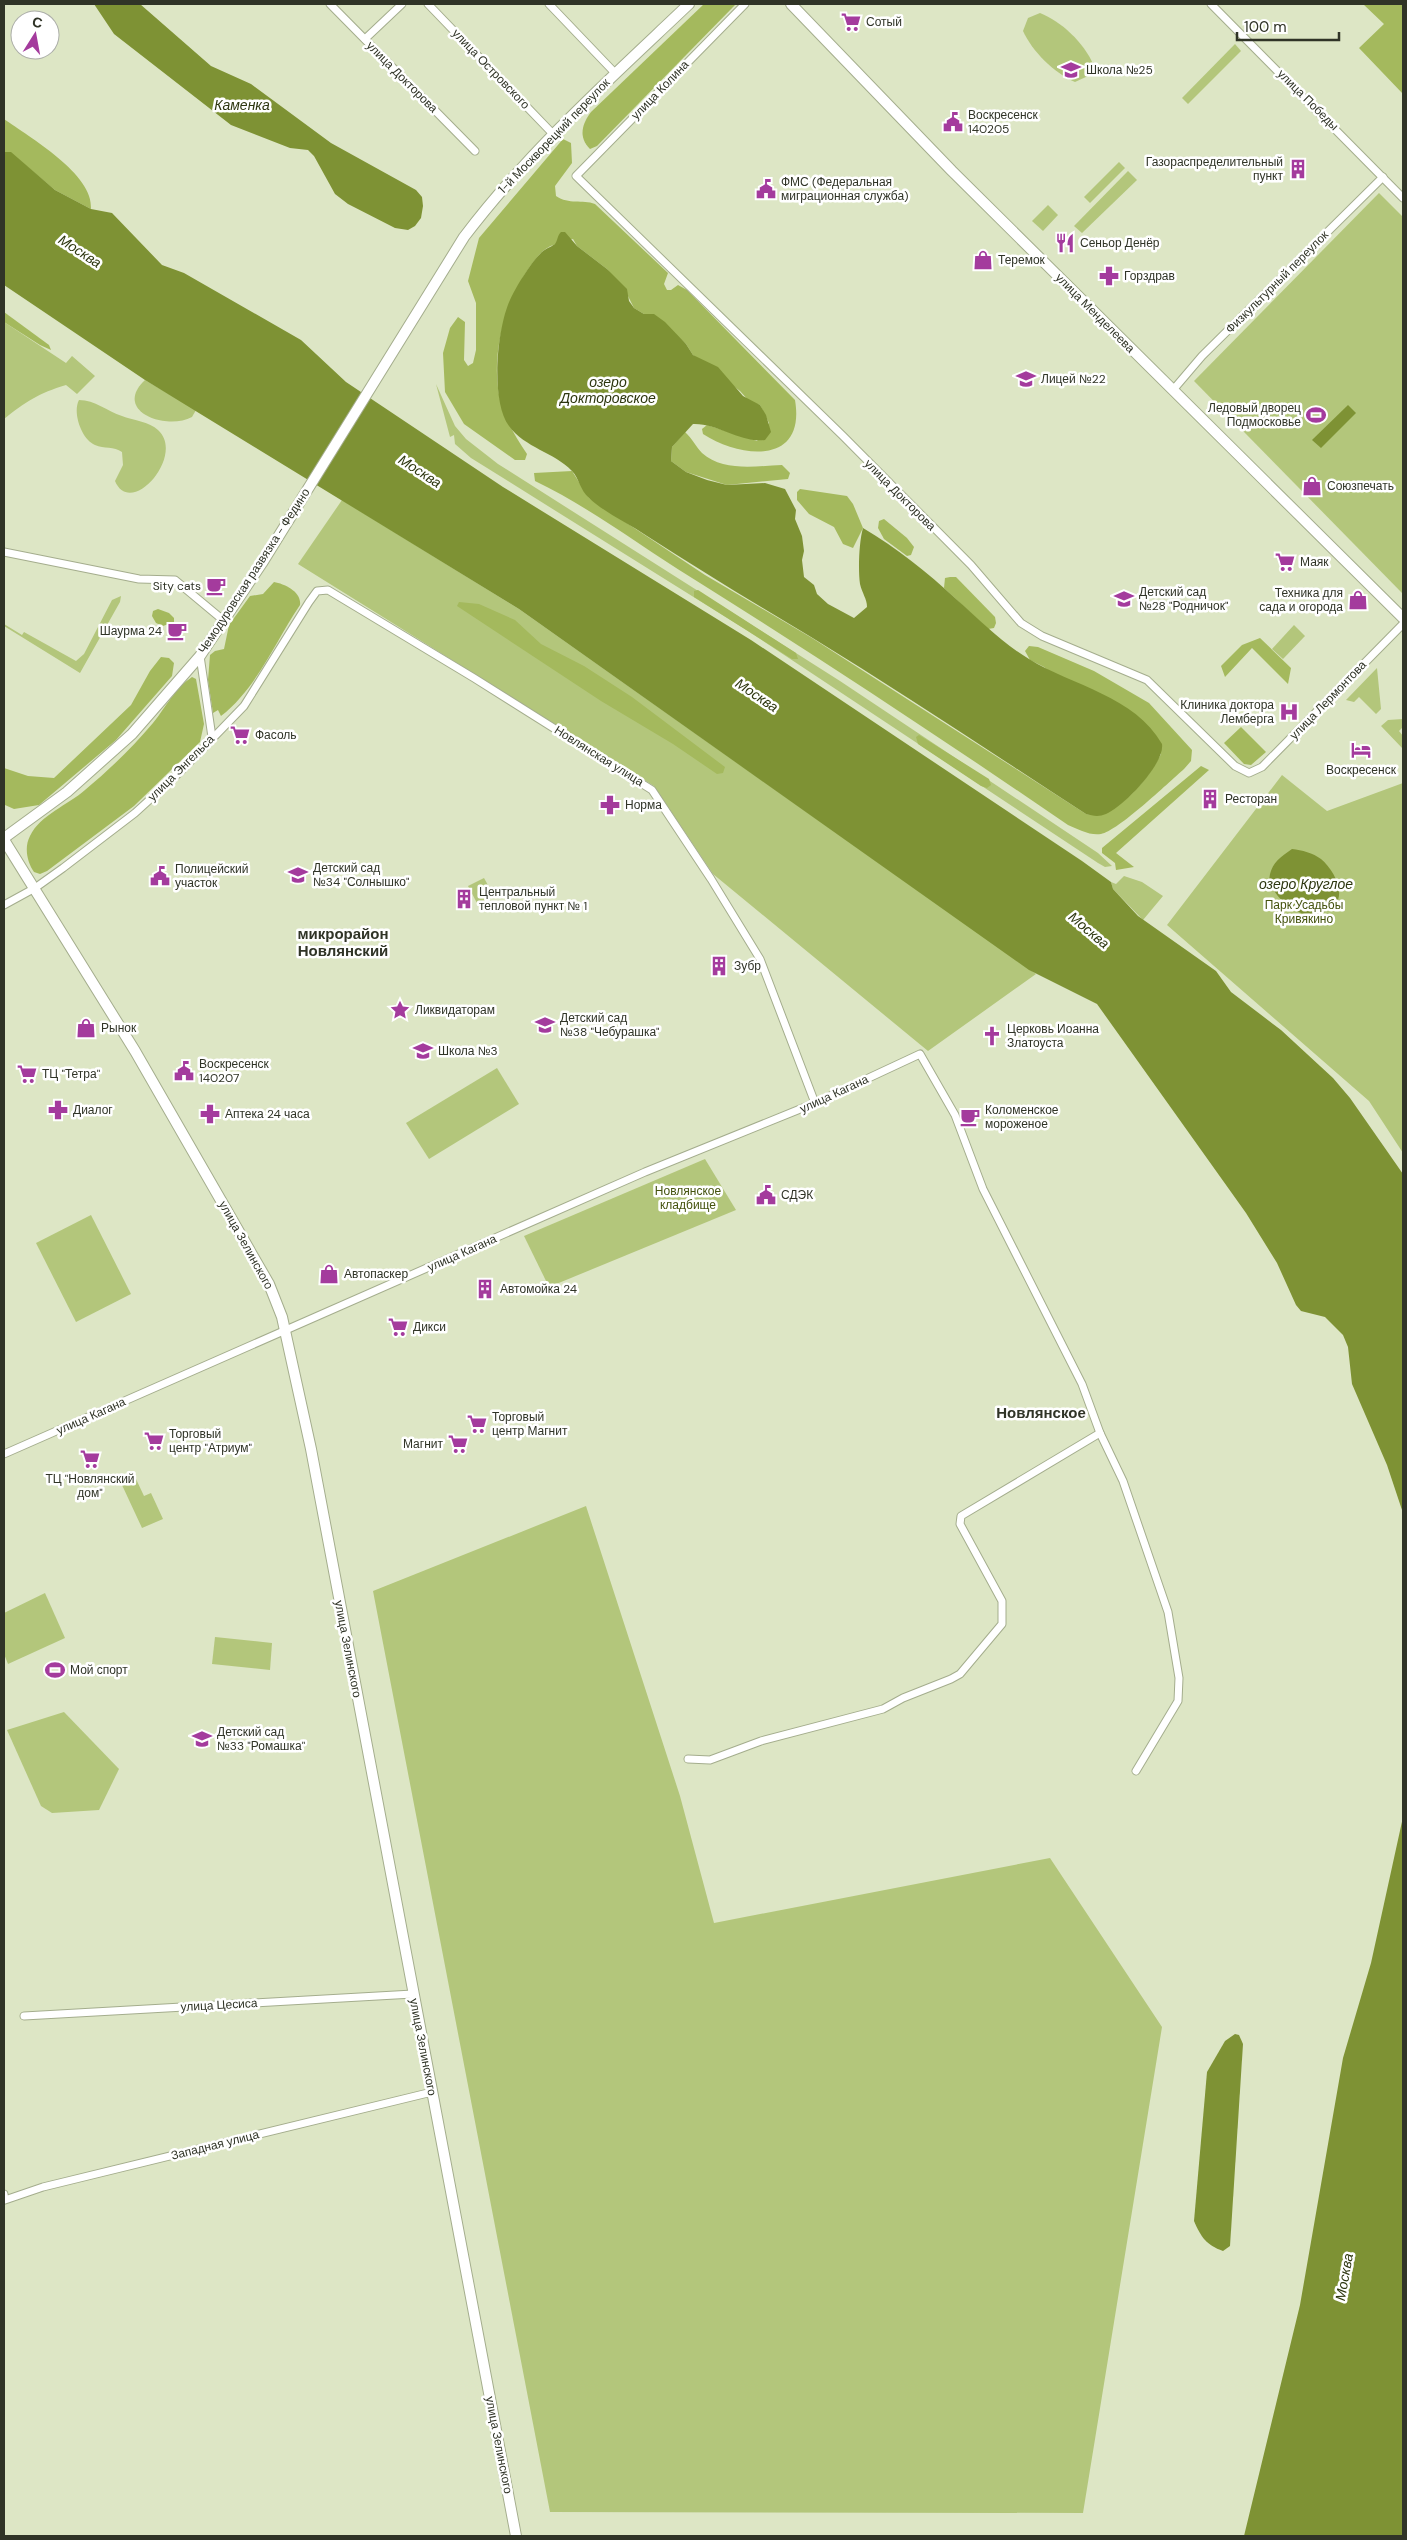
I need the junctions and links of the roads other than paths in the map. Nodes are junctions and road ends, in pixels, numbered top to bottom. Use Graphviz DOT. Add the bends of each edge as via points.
graph roads {
  1 [pos="330,4"];
  2 [pos="402,4"];
  3 [pos="428,4"];
  4 [pos="549,4"];
  5 [pos="689,4"];
  6 [pos="745,4"];
  7 [pos="791,4"];
  8 [pos="1211,4"];
  9 [pos="365,39"];
  10 [pos="615,73"];
  11 [pos="554,134"];
  12 [pos="475,151"];
  13 [pos="576,176"];
  14 [pos="1383,177"];
  15 [pos="1403,198"];
  16 [pos="434,283"];
  17 [pos="1173,390"];
  18 [pos="4,552"];
  19 [pos="318,591"];
  20 [pos="1403,618"];
  21 [pos="223,620"];
  22 [pos="1403,624"];
  23 [pos="200,656"];
  24 [pos="228,724"];
  25 [pos="209,727"];
  26 [pos="212,738"];
  27 [pos="1250,772"];
  28 [pos="4,839"];
  29 [pos="35,888"];
  30 [pos="4,905"];
  31 [pos="815,1103"];
  32 [pos="285,1329"];
  33 [pos="1100,1433"];
  34 [pos="4,1454"];
  35 [pos="688,1759"];
  36 [pos="1136,1771"];
  37 [pos="413,1994"];
  38 [pos="24,2016"];
  39 [pos="432,2092"];
  40 [pos="4,2194"];
  41 [pos="515,2531"];
  1 -- 9 [label="street, улица Докторова"];
  2 -- 9 [label="street"];
  3 -- 11 [label="street, улица Островского"];
  4 -- 10 [label="street"];
  5 -- 10 [label="street, 1-й Москворецкий переулок"];
  6 -- 13 [label="street, улица Колина"];
  7 -- 17 [label="street, улица Менделеева" via="952,171"];
  8 -- 14 [label="street, улица Победы"];
  9 -- 12 [label="street, улица Докторова"];
  10 -- 11 [label="street, 1-й Москворецкий переулок"];
  11 -- 16 [label="street, 1-й Москворецкий переулок" via="492,200"];
  13 -- 27 [label="street, улица Докторова" via="843,436 971,565 1021,623 1042,636 1147,680 1235,766"];
  14 -- 15 [label="street, улица Победы"];
  14 -- 17 [label="street, Физкультурный переулок"];
  16 -- 21 [label="street, Чемодуровская развязка - Федино"];
  17 -- 20 [label="street, улица Менделеева"];
  18 -- 21 [label="street" via="139,579 175,580"];
  19 -- 24 [label="street, улица Энгельса" via="244,706"];
  19 -- 31 [label="street, Новлянская улица" via="328,590 359,607 652,790 712,879 760,959"];
  21 -- 23 [label="street, Чемодуровская развязка - Федино"];
  22 -- 27 [label="street, улица Лермонтова" via="1262,767"];
  23 -- 25 [label="street"];
  23 -- 28 [label="street, Чемодуровская развязка - Федино" via="132,734 67,792"];
  24 -- 25 [label="street"];
  24 -- 26 [label="street, улица Энгельса"];
  25 -- 26 [label="street"];
  26 -- 29 [label="street, улица Энгельса" via="135,813"];
  28 -- 29 [label="street, улица Зелинского"];
  29 -- 30 [label="street, улица Энгельса"];
  29 -- 32 [label="street, улица Зелинского" via="242,1233 269,1284"];
  31 -- 32 [label="street, улица Кагана" via="645,1172"];
  31 -- 33 [label="street, улица Кагана" via="920,1054 955,1115 983,1189 1060,1337"];
  32 -- 34 [label="street, улица Кагана"];
  32 -- 37 [label="street, улица Зелинского" via="311,1449"];
  33 -- 35 [label="street" via="961,1516 960,1524 1002,1601 1004,1614 1002,1624 960,1674 883,1709 761,1741 710,1760"];
  33 -- 36 [label="street" via="1123,1481 1168,1612 1179,1678 1178,1701"];
  37 -- 38 [label="street, улица Цесиса"];
  37 -- 39 [label="street, улица Зелинского"];
  39 -- 40 [label="street, Западная улица" via="43,2187 5,2200"];
  39 -- 41 [label="street, улица Зелинского"];
}
